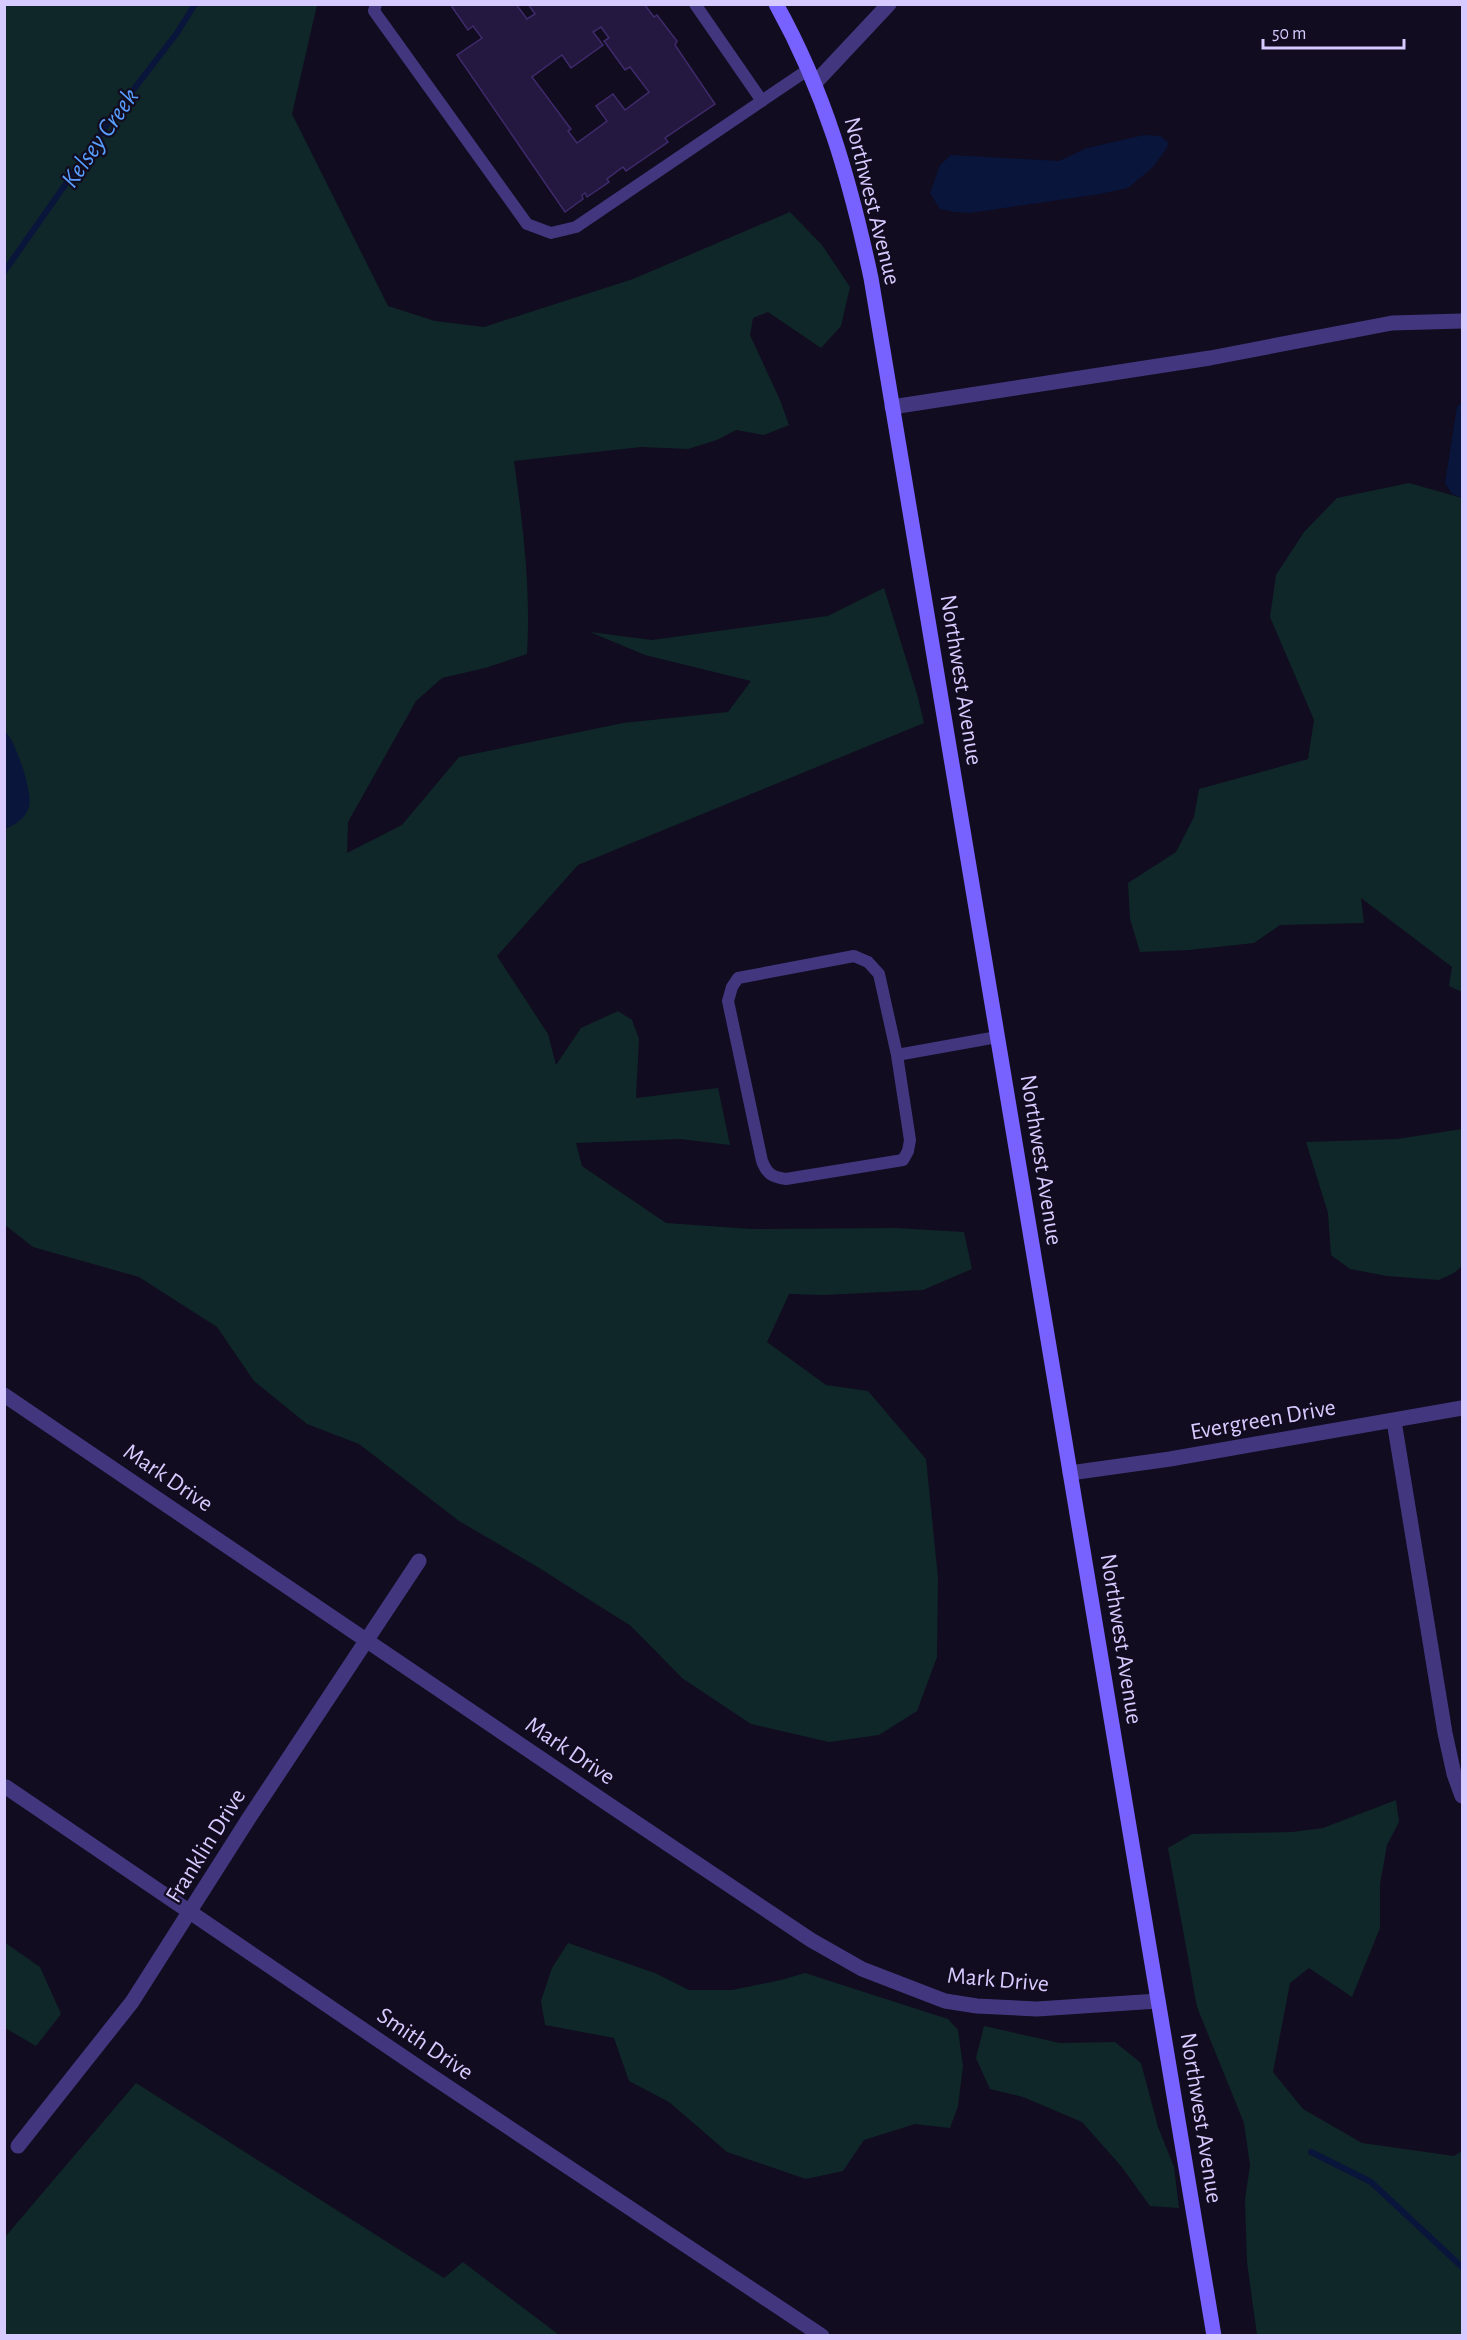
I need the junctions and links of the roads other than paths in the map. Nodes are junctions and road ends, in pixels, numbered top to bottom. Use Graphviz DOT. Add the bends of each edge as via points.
graph roads {
  1 [pos="376,4"];
  2 [pos="695,4"];
  3 [pos="776,4"];
  4 [pos="889,4"];
  5 [pos="812,76"];
  6 [pos="762,100"];
  7 [pos="1462,321"];
  8 [pos="892,407"];
  9 [pos="997,1036"];
  10 [pos="897,1055"];
  11 [pos="4,1395"];
  12 [pos="1462,1408"];
  13 [pos="1394,1421"];
  14 [pos="1070,1473"];
  15 [pos="419,1561"];
  16 [pos="366,1642"];
  17 [pos="6,1786"];
  18 [pos="1462,1796"];
  19 [pos="191,1911"];
  20 [pos="1158,2001"];
  21 [pos="18,2146"];
  22 [pos="822,2336"];
  23 [pos="1214,2336"];
  1 -- 6 [label="lane" via="374,12 527,224 551,233 576,227"];
  2 -- 6 [label="lane"];
  3 -- 5 [label="street, Northwest Avenue"];
  4 -- 5 [label="street"];
  5 -- 6 [label="lane"];
  5 -- 8 [label="street, Northwest Avenue" via="846,170 858,217"];
  7 -- 8 [label="street" via="1392,323 1210,358"];
  8 -- 9 [label="street, Northwest Avenue"];
  9 -- 10 [label="lane"];
  9 -- 14 [label="street, Northwest Avenue"];
  10 -- 10 [label="lane" via="879,974 868,962 854,957 773,971 738,978 732,987 728,1001 762,1161 773,1177 786,1179 903,1160 910,1140"];
  11 -- 16 [label="street, Mark Drive"];
  12 -- 13 [label="street, Evergreen Drive"];
  13 -- 14 [label="street, Evergreen Drive"];
  13 -- 18 [label="street" via="1445,1733"];
  14 -- 20 [label="street, Northwest Avenue"];
  15 -- 16 [label="street, Franklin Drive"];
  16 -- 19 [label="street, Franklin Drive"];
  16 -- 20 [label="street, Mark Drive" via="811,1940 862,1969 945,2001 977,2006 1037,2009"];
  17 -- 19 [label="street, Smith Drive"];
  19 -- 21 [label="street, Franklin Drive" via="132,2002"];
  19 -- 22 [label="street, Smith Drive"];
  20 -- 23 [label="street, Northwest Avenue"];
}
